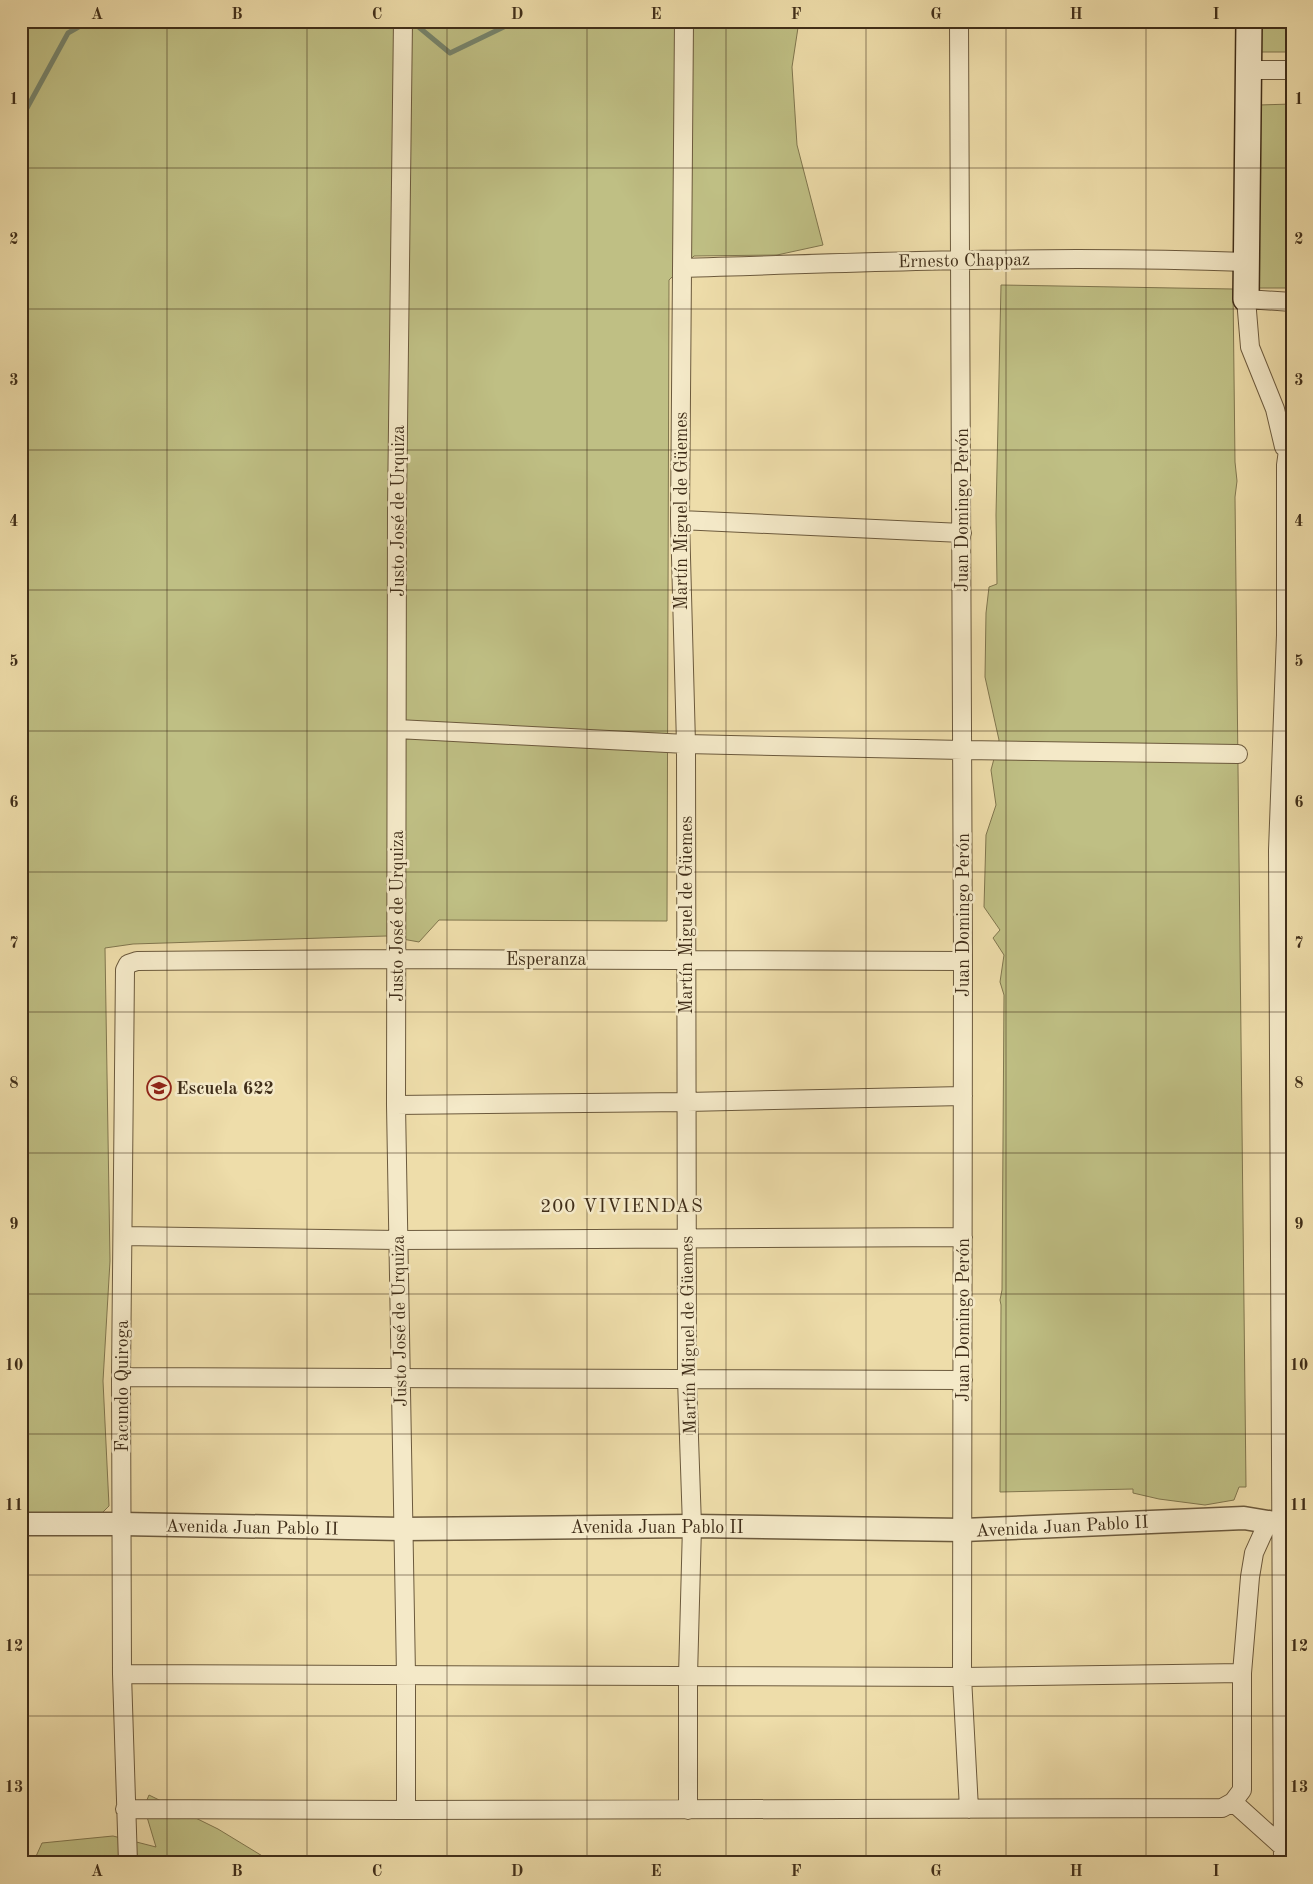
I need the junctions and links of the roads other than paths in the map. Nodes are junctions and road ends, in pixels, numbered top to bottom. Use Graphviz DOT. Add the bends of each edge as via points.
graph roads {
  1 [pos="403,21"];
  2 [pos="684,21"];
  3 [pos="959,21"];
  4 [pos="1249,21"];
  5 [pos="1248,70"];
  6 [pos="1292,70"];
  7 [pos="961,259"];
  8 [pos="1246,262"];
  9 [pos="682,268"];
  10 [pos="1246,299"];
  11 [pos="1292,302"];
  12 [pos="1292,421"];
  13 [pos="1286,465"];
  14 [pos="680,520"];
  15 [pos="962,532"];
  16 [pos="1289,632"];
  17 [pos="397,729"];
  18 [pos="686,744"];
  19 [pos="962,750"];
  20 [pos="1238,754"];
  21 [pos="1285,850"];
  22 [pos="397,959"];
  23 [pos="687,960"];
  24 [pos="963,961"];
  25 [pos="128,964"];
  26 [pos="963,1096"];
  27 [pos="687,1102"];
  28 [pos="396,1105"];
  29 [pos="123,1236"];
  30 [pos="963,1237"];
  31 [pos="398,1240"];
  32 [pos="687,1240"];
  33 [pos="1286,1258"];
  34 [pos="121,1377"];
  35 [pos="400,1378"];
  36 [pos="687,1379"];
  37 [pos="963,1380"];
  38 [pos="1281,1523"];
  39 [pos="21,1524"];
  40 [pos="122,1524"];
  41 [pos="692,1526"];
  42 [pos="402,1530"];
  43 [pos="963,1530"];
  44 [pos="1242,1672"];
  45 [pos="122,1674"];
  46 [pos="406,1675"];
  47 [pos="688,1676"];
  48 [pos="962,1677"];
  49 [pos="1233,1802"];
  50 [pos="125,1809"];
  51 [pos="968,1809"];
  52 [pos="406,1810"];
  53 [pos="688,1810"];
  54 [pos="1283,1855"];
  55 [pos="128,1863"];
  1 -- 17 [label="street, Justo José de Urquiza"];
  2 -- 9 [label="street, Martín Miguel de Güemes"];
  3 -- 7 [label="street, Juan Domingo Perón"];
  4 -- 5 [label="main road"];
  5 -- 6 [label="street"];
  5 -- 8 [label="main road"];
  7 -- 8 [label="street, Ernesto Chappaz"];
  7 -- 9 [label="street, Ernesto Chappaz"];
  7 -- 15 [label="street, Juan Domingo Perón"];
  8 -- 10 [label="main road"];
  9 -- 14 [label="street, Martín Miguel de Güemes"];
  10 -- 11 [label="street"];
  10 -- 13 [label="street" via="1250,347 1275,409"];
  12 -- 13 [label="street"];
  13 -- 16 [label="street"];
  14 -- 15 [label="street"];
  14 -- 18 [label="street, Martín Miguel de Güemes"];
  15 -- 19 [label="street, Juan Domingo Perón"];
  16 -- 21 [label="street"];
  17 -- 18 [label="street"];
  17 -- 22 [label="street, Justo José de Urquiza"];
  18 -- 19 [label="street"];
  18 -- 23 [label="street, Martín Miguel de Güemes"];
  19 -- 20 [label="street"];
  19 -- 24 [label="street, Juan Domingo Perón"];
  21 -- 33 [label="street"];
  22 -- 23 [label="street, Esperanza"];
  22 -- 25 [label="street, Esperanza" via="138,961"];
  22 -- 28 [label="street, Justo José de Urquiza"];
  23 -- 24 [label="street, Esperanza"];
  23 -- 27 [label="street, Martín Miguel de Güemes"];
  24 -- 26 [label="street, Juan Domingo Perón"];
  25 -- 29 [label="street, Facundo Quiroga" via="125,970"];
  26 -- 27 [label="street"];
  26 -- 30 [label="street, Juan Domingo Perón"];
  27 -- 28 [label="street"];
  27 -- 32 [label="street, Martín Miguel de Güemes"];
  28 -- 31 [label="street, Justo José de Urquiza"];
  29 -- 31 [label="street"];
  29 -- 34 [label="street, Facundo Quiroga"];
  30 -- 32 [label="street"];
  30 -- 37 [label="street, Juan Domingo Perón"];
  31 -- 32 [label="street"];
  31 -- 35 [label="street, Justo José de Urquiza"];
  32 -- 36 [label="street, Martín Miguel de Güemes"];
  33 -- 38 [label="street"];
  34 -- 35 [label="street"];
  34 -- 40 [label="street, Facundo Quiroga"];
  35 -- 36 [label="street"];
  35 -- 42 [label="street, Justo José de Urquiza"];
  36 -- 37 [label="street"];
  36 -- 41 [label="street, Martín Miguel de Güemes"];
  37 -- 43 [label="street, Juan Domingo Perón"];
  38 -- 43 [label="street, Avenida Juan Pablo II" via="1244,1518"];
  38 -- 44 [label="street" via="1254,1553"];
  38 -- 54 [label="street"];
  39 -- 40 [label="street, Avenida Juan Pablo II"];
  40 -- 42 [label="street, Avenida Juan Pablo II"];
  40 -- 45 [label="street, Facundo Quiroga"];
  41 -- 42 [label="street, Avenida Juan Pablo II"];
  41 -- 43 [label="street, Avenida Juan Pablo II"];
  41 -- 47 [label="street, Martín Miguel de Güemes"];
  42 -- 46 [label="street, Justo José de Urquiza"];
  43 -- 48 [label="street, Juan Domingo Perón"];
  44 -- 48 [label="street"];
  44 -- 49 [label="street" via="1242,1790"];
  45 -- 46 [label="street"];
  45 -- 50 [label="street, Facundo Quiroga"];
  46 -- 47 [label="street"];
  46 -- 52 [label="street, Justo José de Urquiza"];
  47 -- 48 [label="street"];
  47 -- 53 [label="street, Martín Miguel de Güemes"];
  48 -- 51 [label="street, Juan Domingo Perón"];
  49 -- 51 [label="street" via="1222,1808"];
  49 -- 54 [label="street"];
  50 -- 52 [label="street"];
  50 -- 55 [label="street, Facundo Quiroga"];
  51 -- 53 [label="street"];
  52 -- 53 [label="street"];
}
